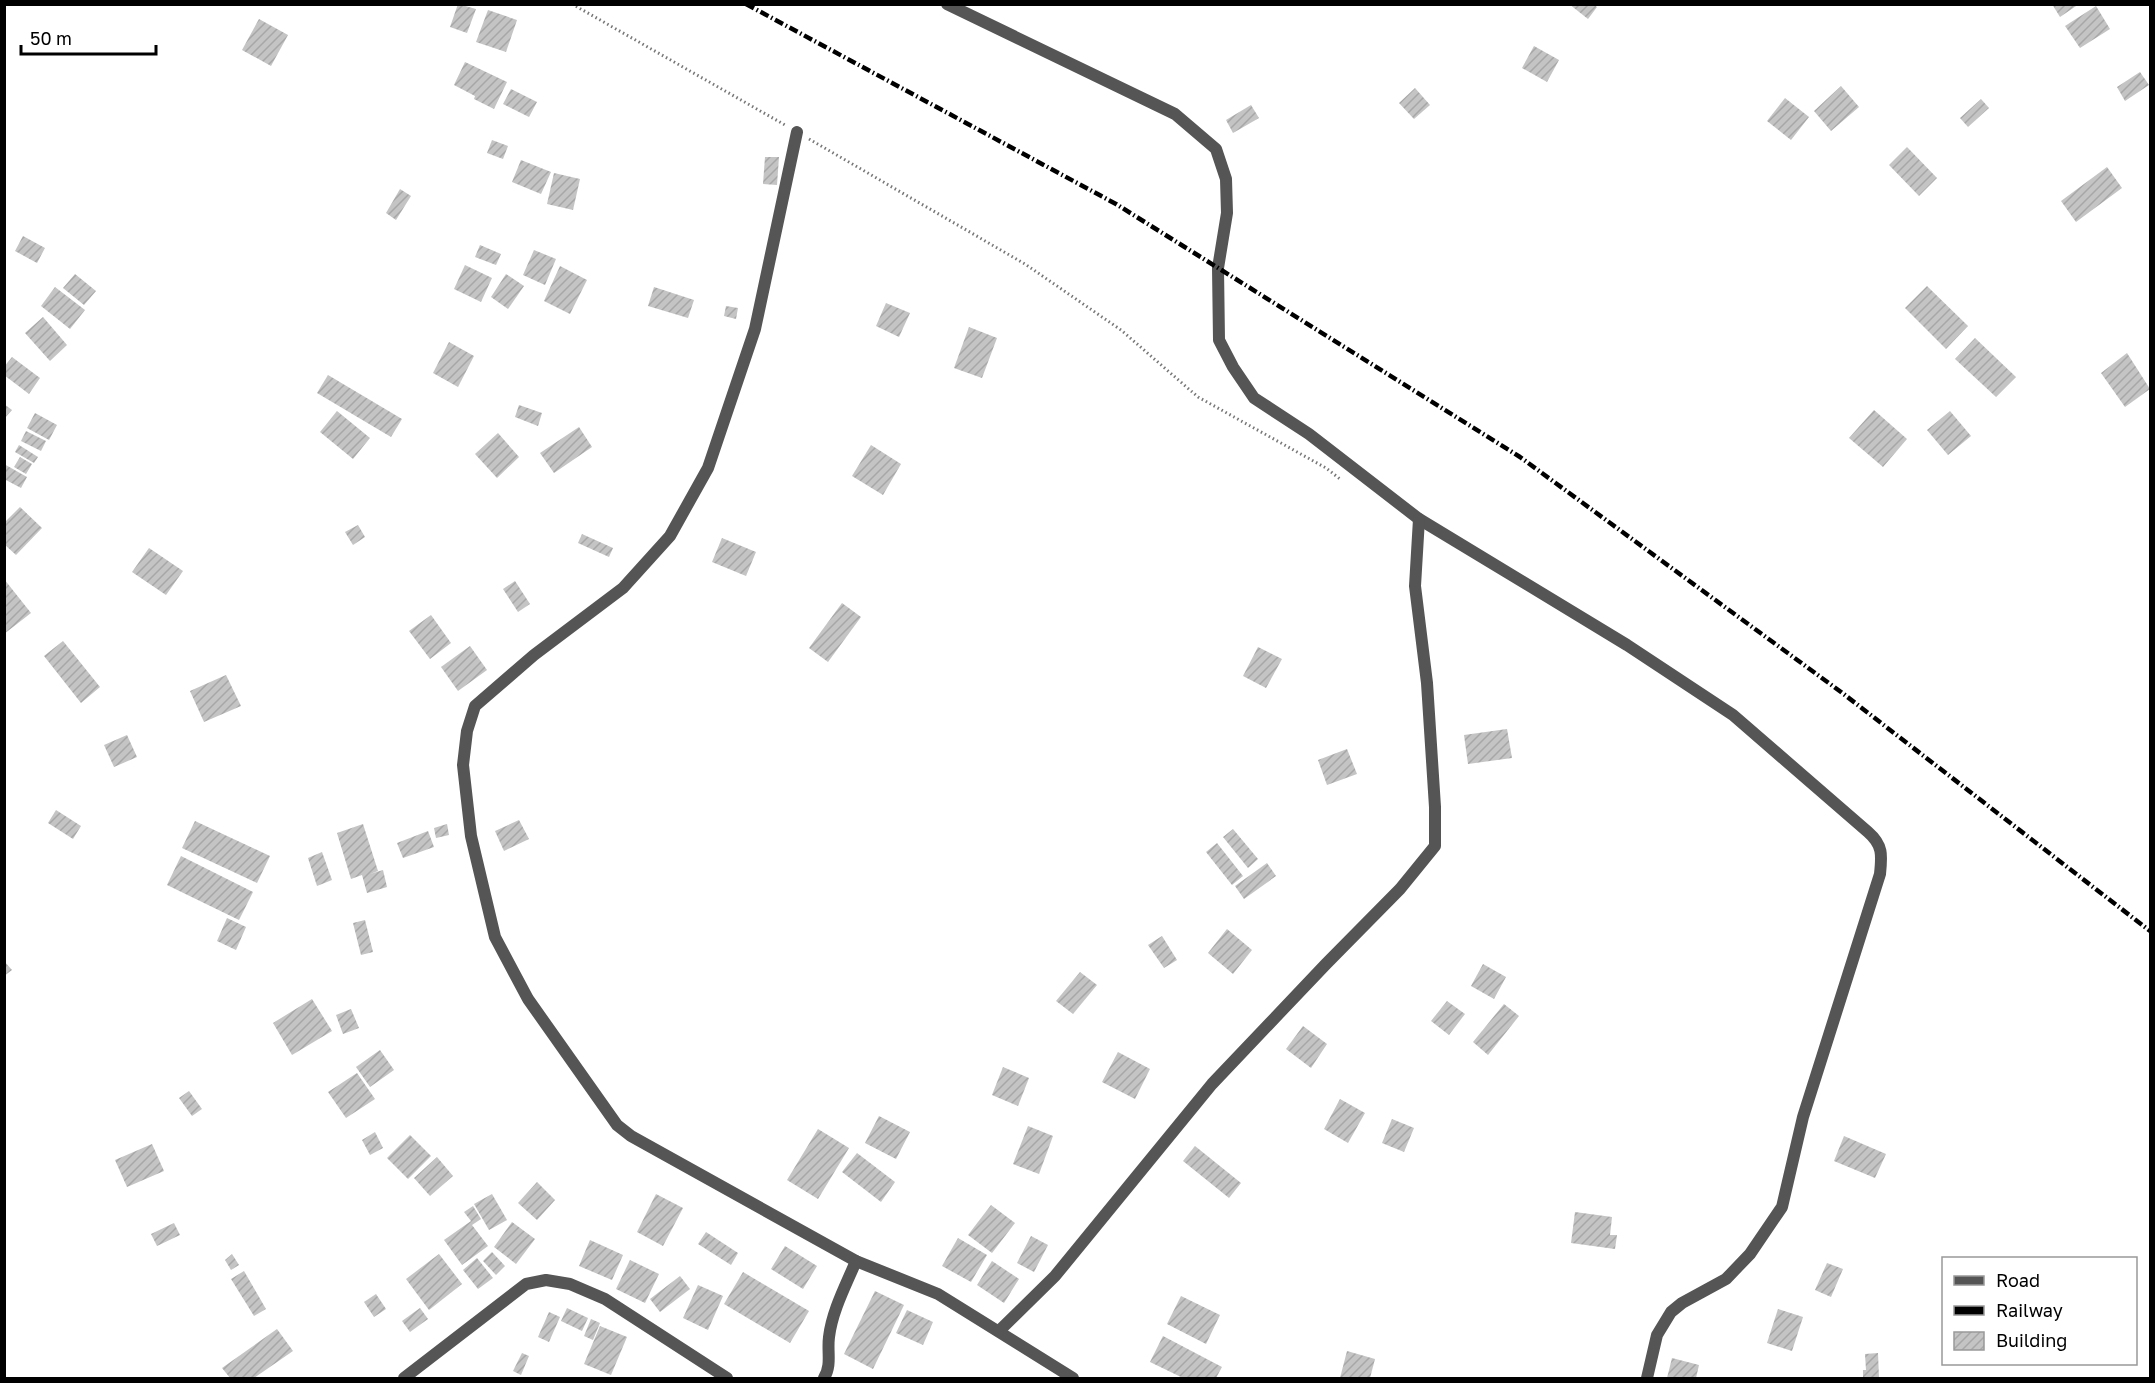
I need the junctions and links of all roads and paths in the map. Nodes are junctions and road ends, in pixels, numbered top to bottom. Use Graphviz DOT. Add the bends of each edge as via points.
graph roads {
  1 [pos="572,4"];
  2 [pos="947,4"];
  3 [pos="797,132"];
  4 [pos="1344,482"];
  5 [pos="1419,519"];
  6 [pos="855,1261"];
  7 [pos="999,1331"];
  8 [pos="404,1378"];
  9 [pos="727,1378"];
  10 [pos="824,1378"];
  11 [pos="1073,1378"];
  12 [pos="1647,1378"];
  1 -- 3 [label="path"];
  2 -- 5 [label="street" via="1175,114 1216,149 1226,179 1227,213 1218,268 1219,339 1233,367 1254,398 1309,434"];
  3 -- 4 [label="path" via="1025,264 1121,330 1198,397 1326,468"];
  3 -- 6 [label="street" via="755,329 708,468 669,536 623,588 534,655 475,706 466,731 464,765 471,836 495,937 528,999 617,1125"];
  5 -- 7 [label="street" via="1415,586 1427,683 1435,846 1400,889 1212,1084 1055,1276"];
  5 -- 12 [label="street" via="1628,645 1732,715 1880,844 1880,874 1803,1117 1782,1207 1750,1254 1726,1279 1671,1312 1657,1335"];
  6 -- 7 [label="street" via="938,1294"];
  6 -- 10 [label="street" via="828,1338 829,1371"];
  7 -- 11 [label="street"];
  8 -- 9 [label="street" via="526,1284 546,1280 570,1284 604,1299"];
}
